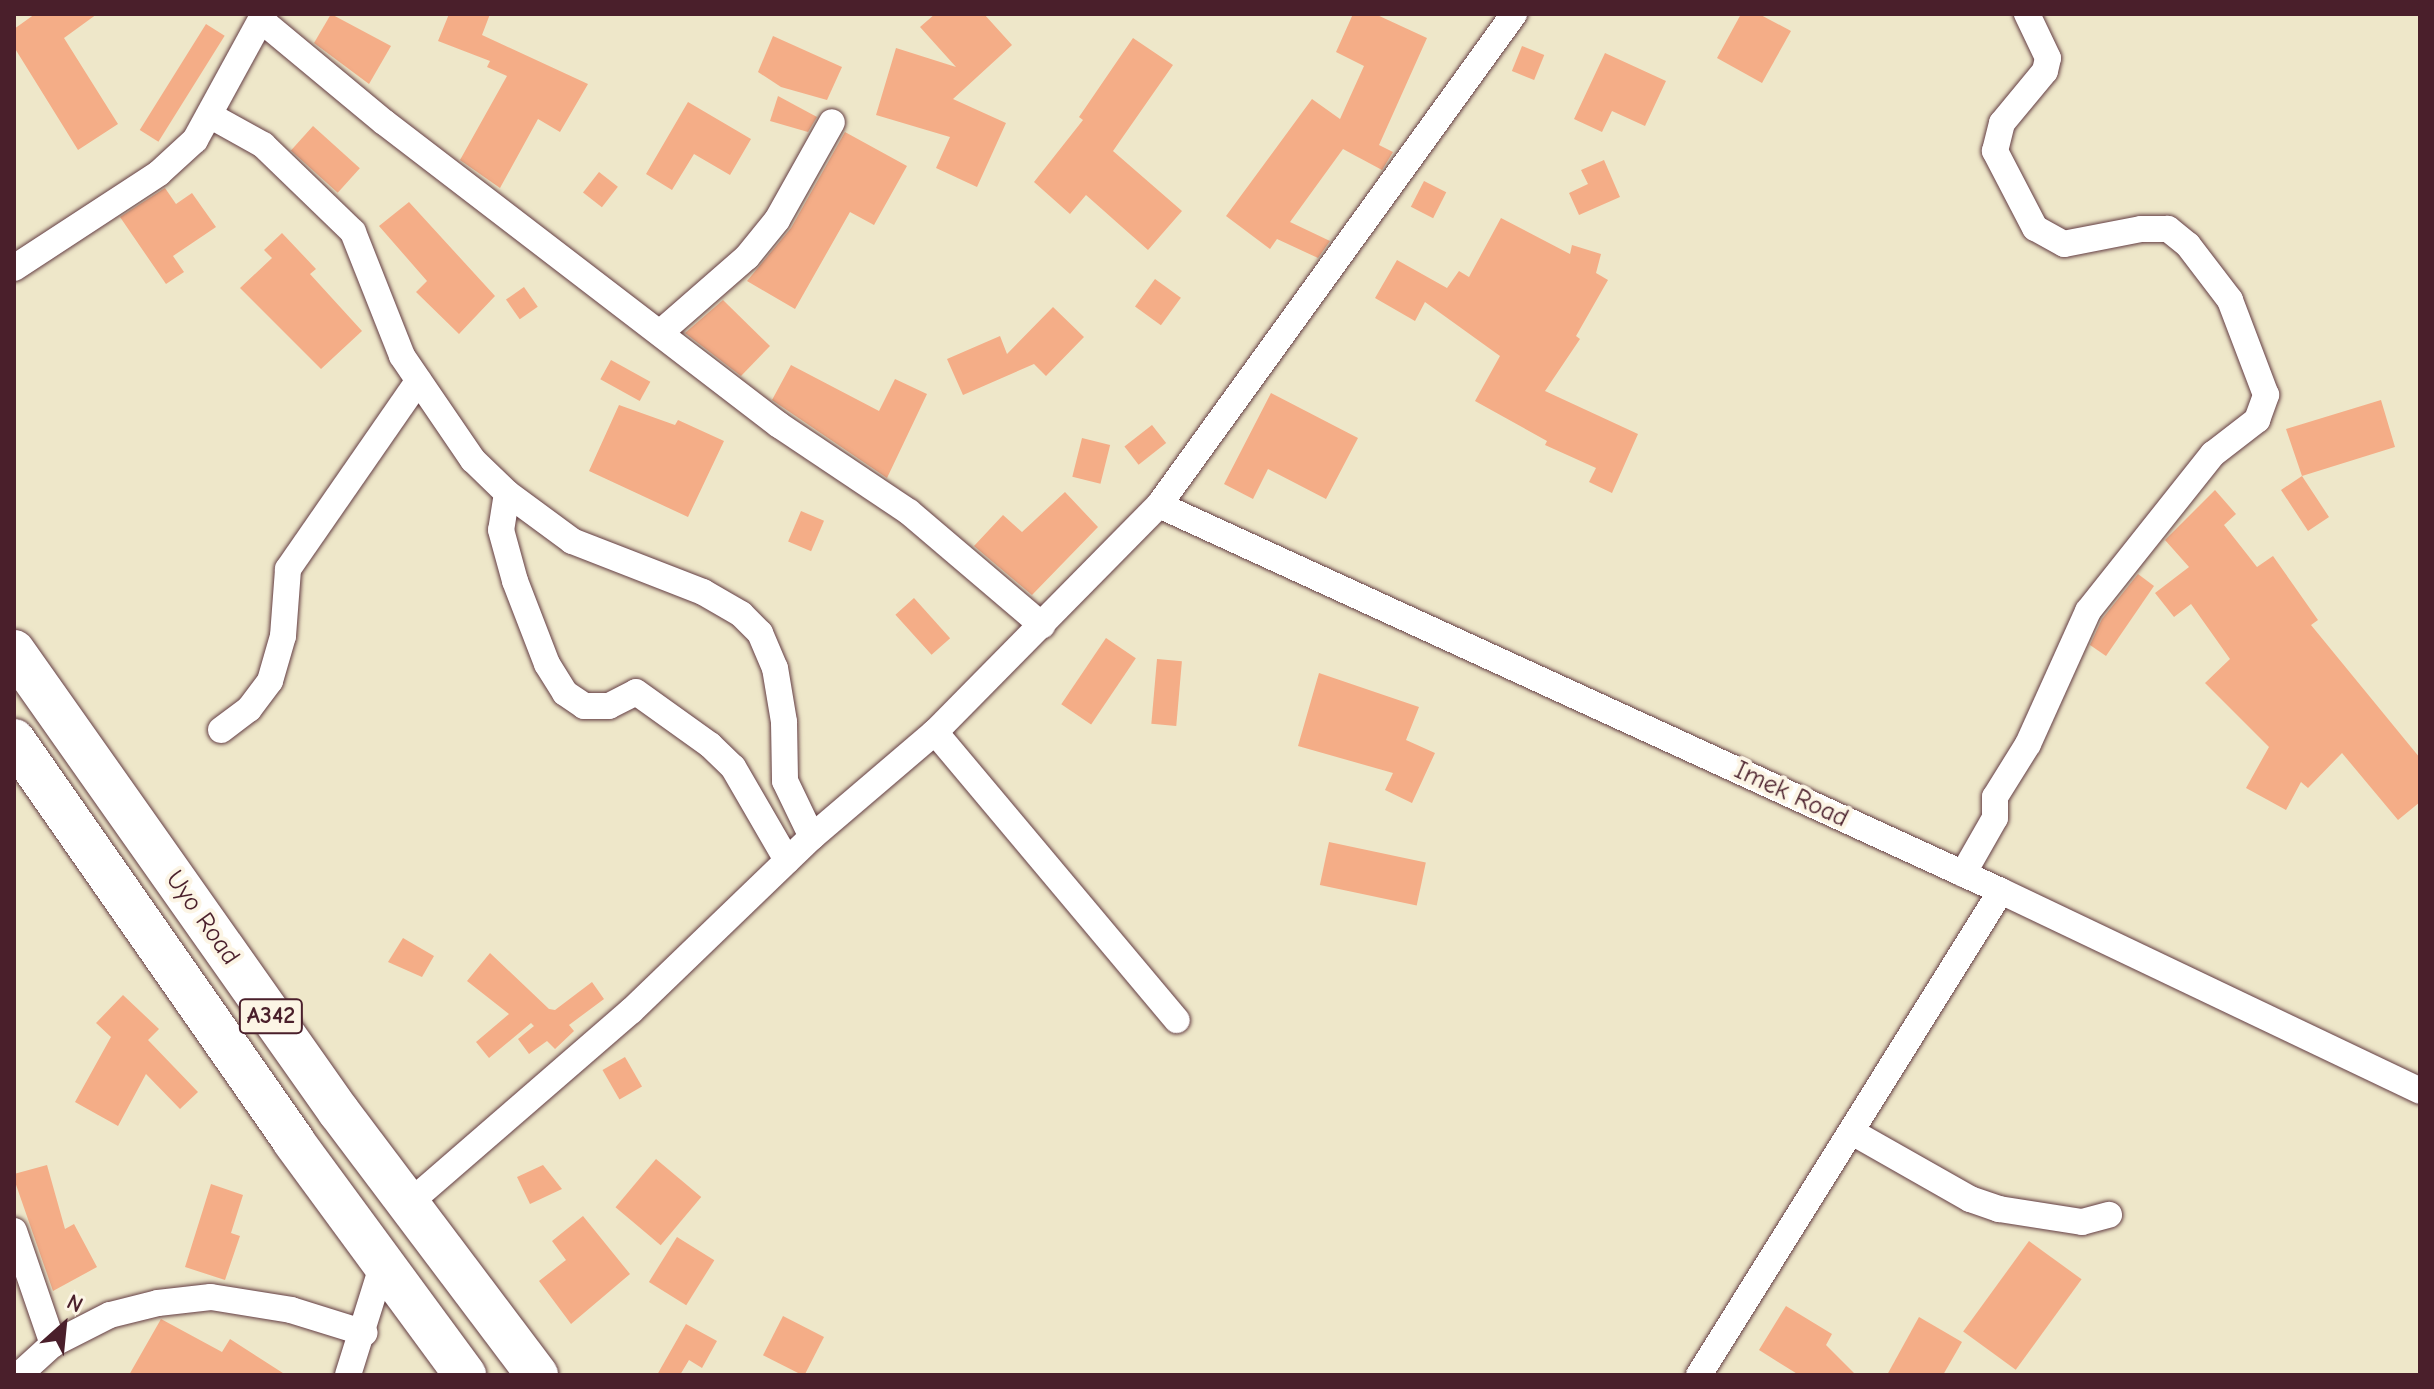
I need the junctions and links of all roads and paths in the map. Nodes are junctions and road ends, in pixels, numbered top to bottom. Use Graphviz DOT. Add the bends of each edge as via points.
graph roads {
  1 [pos="1514,14"];
  2 [pos="2027,14"];
  3 [pos="263,17"];
  4 [pos="211,116"];
  5 [pos="832,122"];
  6 [pos="14,268"];
  7 [pos="661,332"];
  8 [pos="418,381"];
  9 [pos="507,493"];
  10 [pos="1159,505"];
  11 [pos="1042,625"];
  12 [pos="14,651"];
  13 [pos="221,730"];
  14 [pos="935,732"];
  15 [pos="14,740"];
  16 [pos="812,837"];
  17 [pos="787,860"];
  18 [pos="1963,874"];
  19 [pos="2001,891"];
  20 [pos="1177,1020"];
  21 [pos="2420,1091"];
  22 [pos="1852,1132"];
  23 [pos="407,1205"];
  24 [pos="2109,1215"];
  25 [pos="14,1231"];
  26 [pos="383,1263"];
  27 [pos="365,1333"];
  28 [pos="53,1344"];
  29 [pos="19,1375"];
  30 [pos="348,1375"];
  31 [pos="465,1375"];
  32 [pos="537,1375"];
  33 [pos="1699,1375"];
  1 -- 10 [label="street"];
  2 -- 18 [label="street" via="2046,44 2045,71 2002,123 1995,151 2035,228 2064,244 2168,229 2188,245 2230,300 2266,395 2257,420 2213,454 2088,611 2028,744 1995,797 1995,818"];
  3 -- 4 [label="street"];
  3 -- 7 [label="street" via="384,122"];
  4 -- 6 [label="street" via="195,140 159,173"];
  4 -- 8 [label="street" via="263,145 353,232 402,356"];
  5 -- 7 [label="street" via="777,220 747,257"];
  7 -- 11 [label="street" via="779,425 909,512"];
  8 -- 9 [label="street" via="473,460"];
  8 -- 13 [label="street" via="288,569 283,636 270,681 249,709"];
  9 -- 16 [label="street" via="572,541 703,592 741,614 760,633 775,668 784,722 785,781"];
  9 -- 17 [label="street" via="501,530 515,581 547,664 565,693 584,706 609,706 636,692 710,745 733,767"];
  10 -- 11 [label="street"];
  10 -- 18 [label="street, Imek Road"];
  11 -- 14 [label="street"];
  12 -- 23 [label="highway, Uyo Road / A342"];
  14 -- 16 [label="street"];
  14 -- 20 [label="street"];
  15 -- 26 [label="highway, Uyo Road / A342"];
  16 -- 17 [label="street"];
  17 -- 23 [label="street" via="631,1011"];
  18 -- 19 [label="street, Imek Road"];
  19 -- 21 [label="street, Imek Road"];
  19 -- 22 [label="street"];
  22 -- 24 [label="street" via="1970,1199 1999,1209 2082,1222"];
  22 -- 33 [label="street"];
  23 -- 32 [label="highway, Uyo Road / A342"];
  25 -- 28 [label="street"];
  26 -- 27 [label="street"];
  26 -- 31 [label="highway, Uyo Road / A342"];
  27 -- 28 [label="street" via="291,1310 211,1297 110,1315"];
  27 -- 30 [label="street"];
  28 -- 29 [label="street"];
}
